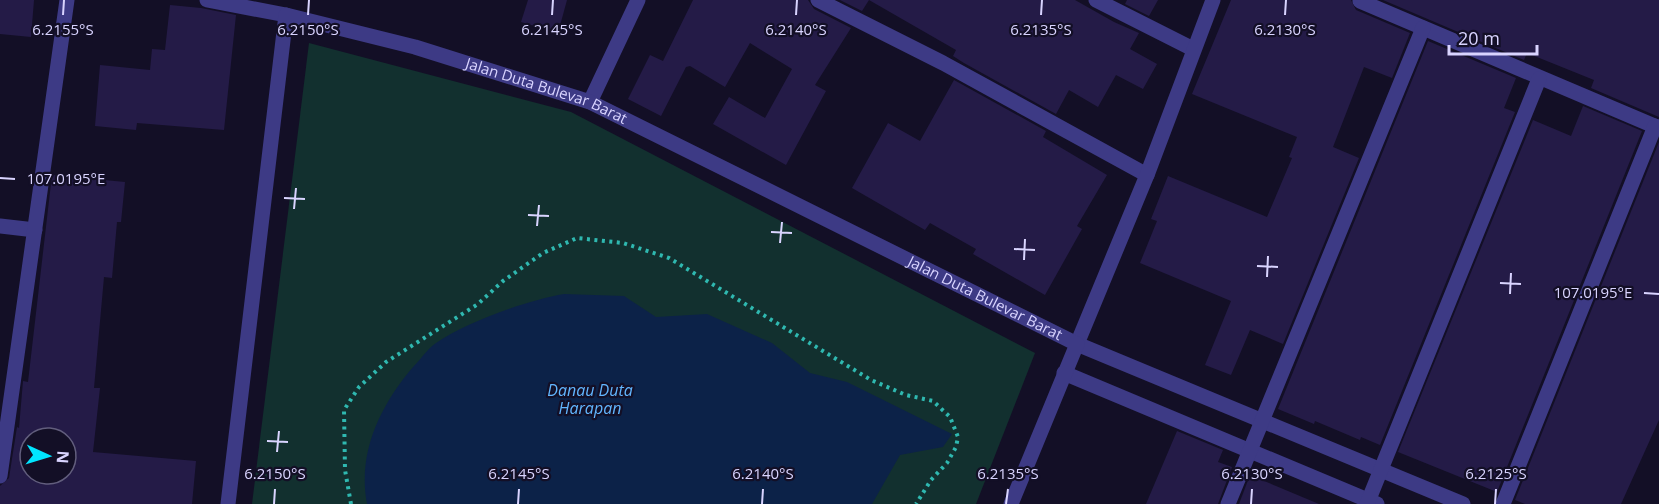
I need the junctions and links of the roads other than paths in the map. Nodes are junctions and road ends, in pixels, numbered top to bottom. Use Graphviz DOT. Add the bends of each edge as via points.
graph roads {
  1 [pos="67,0"];
  2 [pos="207,0"];
  3 [pos="638,0"];
  4 [pos="818,0"];
  5 [pos="1096,0"];
  6 [pos="1213,0"];
  7 [pos="1360,1"];
  8 [pos="286,15"];
  9 [pos="1423,28"];
  10 [pos="1193,49"];
  11 [pos="1539,79"];
  12 [pos="590,102"];
  13 [pos="1657,127"];
  14 [pos="1147,175"];
  15 [pos="0,226"];
  16 [pos="35,230"];
  17 [pos="1077,344"];
  18 [pos="1064,373"];
  19 [pos="4,421"];
  20 [pos="1261,421"];
  21 [pos="1249,450"];
  22 [pos="1382,471"];
  23 [pos="0,476"];
  24 [pos="1371,503"];
  25 [pos="228,504"];
  26 [pos="1011,504"];
  27 [pos="1228,504"];
  28 [pos="1463,504"];
  29 [pos="1503,504"];
  1 -- 16 [label="street"];
  2 -- 8 [label="street, Jalan Duta Bulevar Barat"];
  3 -- 12 [label="street"];
  4 -- 14 [label="street" via="943,63"];
  5 -- 10 [label="street"];
  6 -- 10 [label="street"];
  7 -- 9 [label="street"];
  8 -- 12 [label="street, Jalan Duta Bulevar Barat" via="415,47"];
  8 -- 25 [label="street"];
  9 -- 11 [label="street"];
  9 -- 20 [label="street"];
  10 -- 14 [label="street"];
  11 -- 13 [label="street"];
  11 -- 22 [label="street"];
  12 -- 17 [label="street, Jalan Duta Bulevar Barat"];
  13 -- 29 [label="street"];
  14 -- 17 [label="street"];
  15 -- 16 [label="street"];
  16 -- 19 [label="street"];
  17 -- 18 [label="street, Jalan Duta Bulevar Barat"];
  17 -- 20 [label="street"];
  18 -- 21 [label="street"];
  18 -- 26 [label="street, Jalan Duta Bulevar Barat"];
  19 -- 23 [label="street"];
  20 -- 21 [label="street"];
  20 -- 22 [label="street"];
  21 -- 24 [label="street"];
  21 -- 27 [label="street"];
  22 -- 24 [label="street"];
  22 -- 28 [label="street"];
}
